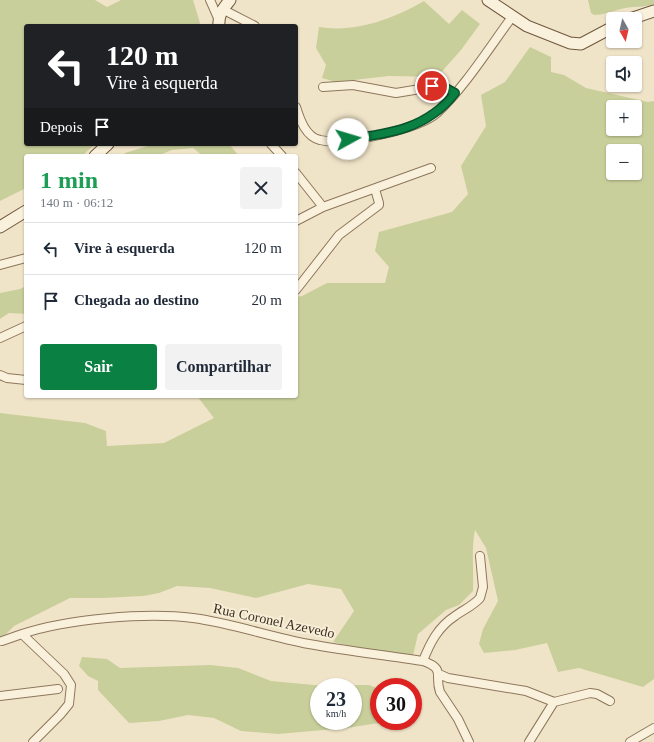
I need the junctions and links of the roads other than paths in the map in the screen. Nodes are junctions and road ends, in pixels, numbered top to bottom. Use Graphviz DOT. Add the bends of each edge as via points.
graph roads {
  1 [pos="210,0"];
  2 [pos="230,0"];
  3 [pos="488,0"];
  4 [pos="654,11"];
  5 [pos="642,15"];
  6 [pos="220,18"];
  7 [pos="512,18"];
  8 [pos="246,24"];
  9 [pos="606,31"];
  10 [pos="323,87"];
  11 [pos="455,93"];
  12 [pos="298,113"];
  13 [pos="106,146"];
  14 [pos="274,146"];
  15 [pos="97,154"];
  16 [pos="280,154"];
  17 [pos="431,168"];
  18 [pos="298,176"];
  19 [pos="374,190"];
  20 [pos="323,207"];
  21 [pos="24,212"];
  22 [pos="298,220"];
  23 [pos="0,227"];
  24 [pos="24,259"];
  25 [pos="0,265"];
  26 [pos="298,287"];
  27 [pos="24,327"];
  28 [pos="0,338"];
  29 [pos="0,375"];
  30 [pos="24,380"];
  31 [pos="480,556"];
  32 [pos="22,634"];
  33 [pos="2,641"];
  34 [pos="423,661"];
  35 [pos="439,674"];
  36 [pos="58,689"];
  37 [pos="0,696"];
  38 [pos="610,701"];
  39 [pos="554,702"];
  40 [pos="654,728"];
  41 [pos="33,742"];
  42 [pos="469,742"];
  43 [pos="529,742"];
  44 [pos="630,742"];
  1 -- 6 [label="street"];
  2 -- 6 [label="street"];
  3 -- 7 [label="street"];
  4 -- 5 [label="street"];
  6 -- 8 [label="street"];
  7 -- 9 [label="street" via="570,43 581,44"];
  7 -- 11 [label="street"];
  10 -- 11 [label="street" via="353,85 396,93 438,86"];
  11 -- 12 [label="street" via="425,121 378,136 320,140 307,131"];
  13 -- 15 [label="street"];
  14 -- 16 [label="street"];
  17 -- 19 [label="street"];
  18 -- 20 [label="street"];
  19 -- 20 [label="street"];
  19 -- 26 [label="street" via="379,206 339,235"];
  20 -- 22 [label="street"];
  21 -- 23 [label="street"];
  24 -- 25 [label="street"];
  27 -- 28 [label="street"];
  29 -- 30 [label="street"];
  31 -- 34 [label="street" via="483,587 480,598 442,627 433,638"];
  32 -- 33 [label="street, Rua Coronel Azevedo"];
  32 -- 34 [label="street, Rua Coronel Azevedo" via="39,628 102,619 180,617 206,620 310,644"];
  32 -- 41 [label="street" via="64,674 71,685 69,704"];
  34 -- 35 [label="street, Rua Coronel Azevedo" via="436,667"];
  35 -- 39 [label="street" via="448,678 526,691"];
  35 -- 42 [label="street" via="440,692 458,719"];
  36 -- 37 [label="street"];
  38 -- 39 [label="street" via="590,692"];
  39 -- 43 [label="street"];
  40 -- 44 [label="street"];
}
